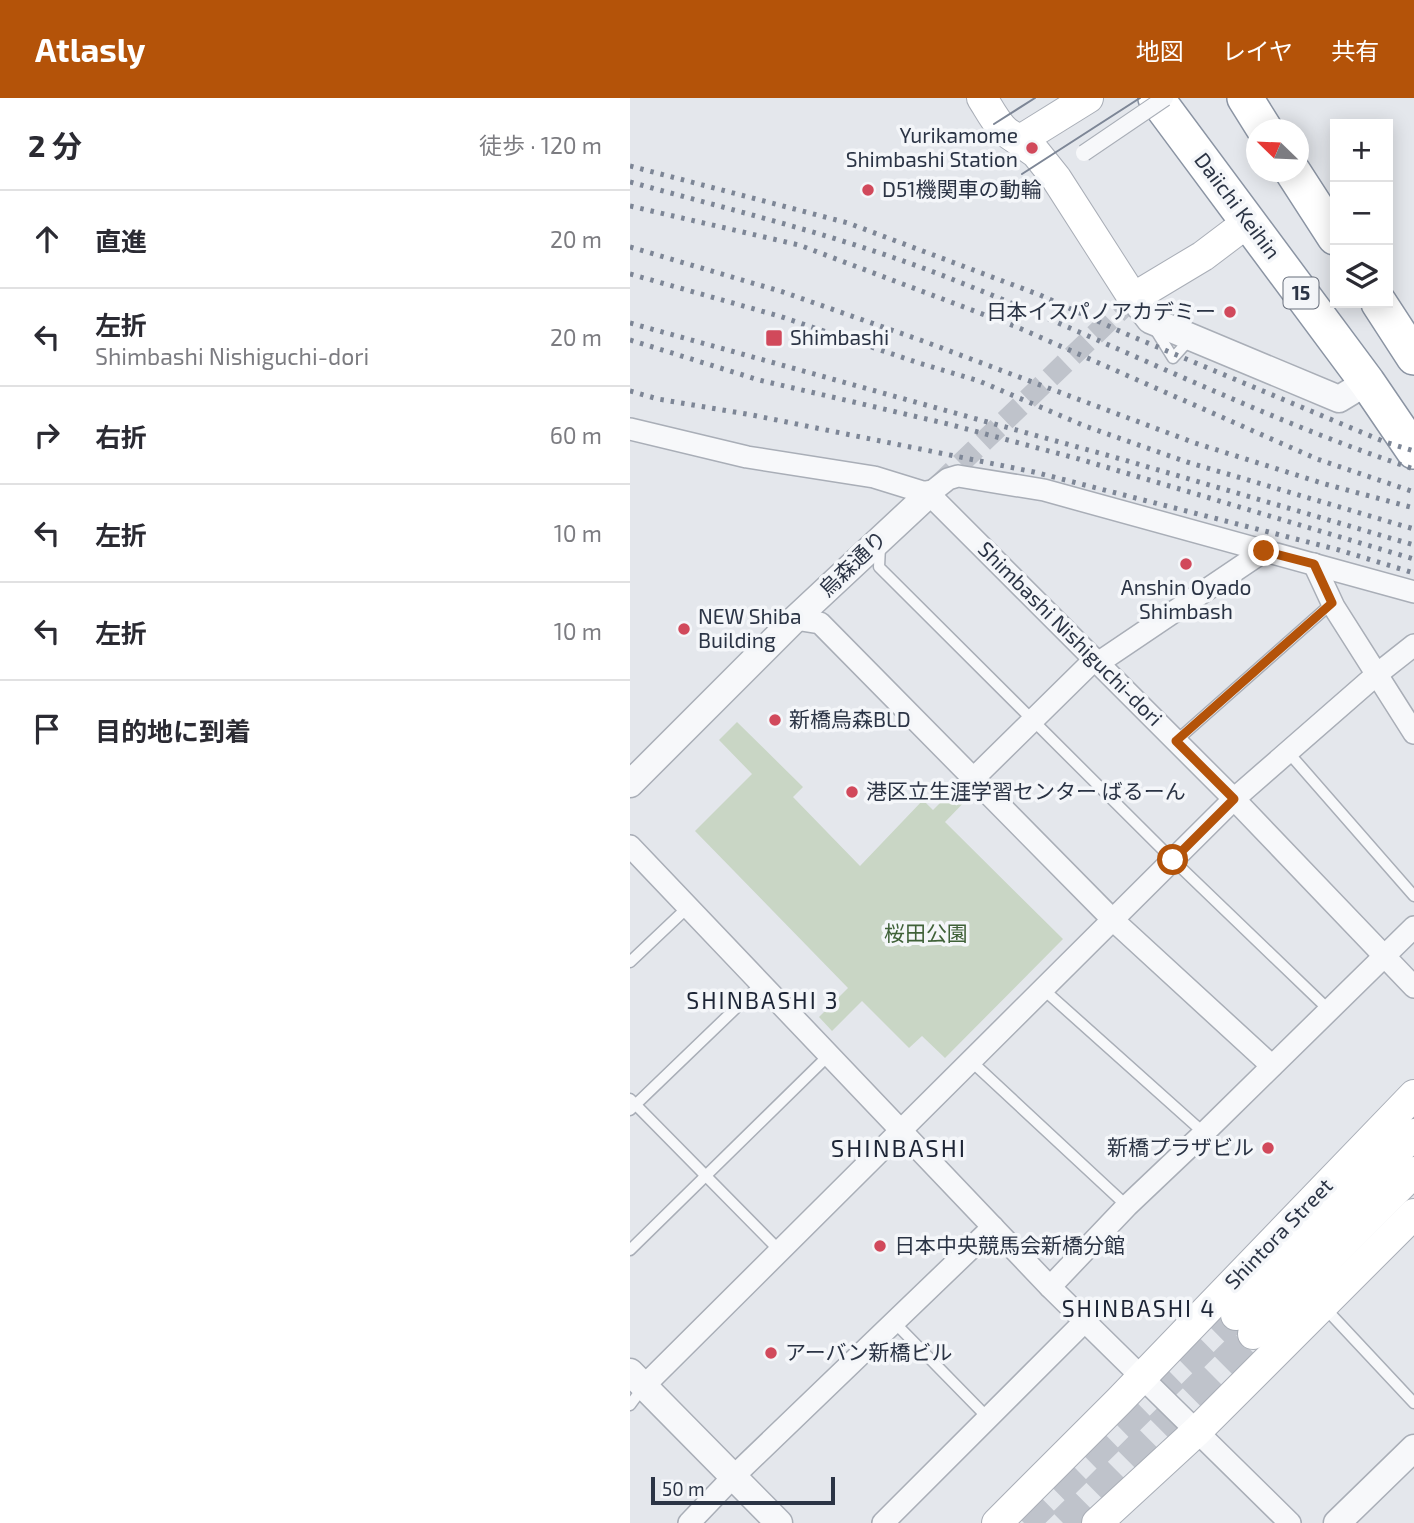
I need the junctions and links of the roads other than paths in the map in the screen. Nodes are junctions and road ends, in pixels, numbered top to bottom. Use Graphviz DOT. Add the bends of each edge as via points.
graph roads {
  1 [pos="982,98"];
  2 [pos="1088,98"];
  3 [pos="1156,98"];
  4 [pos="1165,98"];
  5 [pos="1245,98"];
  6 [pos="1258,119"];
  7 [pos="1014,138"];
  8 [pos="1084,153"];
  9 [pos="1299,182"];
  10 [pos="1248,222"];
  11 [pos="1330,229"];
  12 [pos="1381,308"];
  13 [pos="1141,309"];
  14 [pos="1191,338"];
  15 [pos="1414,357"];
  16 [pos="1367,382"];
  17 [pos="630,429"];
  18 [pos="1414,452"];
  19 [pos="929,494"];
  20 [pos="880,538"];
  21 [pos="1264,551"];
  22 [pos="1314,564"];
  23 [pos="1414,592"];
  24 [pos="1332,603"];
  25 [pos="796,619"];
  26 [pos="1414,646"];
  27 [pos="1096,662"];
  28 [pos="1376,675"];
  29 [pos="1033,721"];
  30 [pos="1414,733"];
  31 [pos="1176,741"];
  32 [pos="1287,752"];
  33 [pos="974,779"];
  34 [pos="630,784"];
  35 [pos="1234,799"];
  36 [pos="630,846"];
  37 [pos="1173,860"];
  38 [pos="1414,896"];
  39 [pos="687,908"];
  40 [pos="1113,920"];
  41 [pos="1414,927"];
  42 [pos="1384,954"];
  43 [pos="630,962"];
  44 [pos="762,983"];
  45 [pos="1414,987"];
  46 [pos="1043,989"];
  47 [pos="1329,1010"];
  48 [pos="830,1054"];
  49 [pos="971,1061"];
  50 [pos="1272,1066"];
  51 [pos="1414,1095"];
  52 [pos="632,1104"];
  53 [pos="902,1130"];
  54 [pos="1204,1133"];
  55 [pos="1414,1134"];
  56 [pos="1414,1172"];
  57 [pos="705,1175"];
  58 [pos="1127,1206"];
  59 [pos="1414,1214"];
  60 [pos="993,1227"];
  61 [pos="630,1250"];
  62 [pos="780,1251"];
  63 [pos="1050,1287"];
  64 [pos="1323,1306"];
  65 [pos="1085,1321"];
  66 [pos="894,1322"];
  67 [pos="1142,1377"];
  68 [pos="635,1388"];
  69 [pos="1414,1403"];
  70 [pos="988,1418"];
  71 [pos="1197,1431"];
  72 [pos="1414,1448"];
  73 [pos="733,1476"];
  74 [pos="689,1523"];
  75 [pos="779,1523"];
  76 [pos="883,1523"];
  77 [pos="997,1523"];
  78 [pos="1097,1523"];
  79 [pos="1290,1523"];
  80 [pos="1337,1523"];
  1 -- 7 [label="main road"];
  2 -- 7 [label="main road" via="1029,136"];
  3 -- 10 [label="highway, Daiichi Keihin / 15"];
  4 -- 8 [label="street, bridge"];
  5 -- 6 [label="highway"];
  7 -- 13 [label="main road" via="1036,153 1056,178"];
  9 -- 11 [label="highway"];
  10 -- 13 [label="main road"];
  10 -- 16 [label="highway, Daiichi Keihin / 15"];
  12 -- 15 [label="highway"];
  13 -- 14 [label="street"];
  13 -- 14 [label="lane" via="1173,358"];
  14 -- 16 [label="street" via="1339,399"];
  16 -- 18 [label="highway, Daiichi Keihin / 15"];
  17 -- 19 [label="street" via="747,457 874,477"];
  19 -- 20 [label="street, 烏森通り"];
  19 -- 21 [label="street" via="958,476 1044,490"];
  19 -- 27 [label="street, Shimbashi Nishiguchi-dori"];
  20 -- 25 [label="street, 烏森通り"];
  20 -- 29 [label="lane" via="879,567"];
  21 -- 22 [label="street"];
  21 -- 27 [label="street"];
  22 -- 23 [label="street"];
  22 -- 24 [label="street"];
  24 -- 28 [label="street"];
  24 -- 31 [label="lane"];
  25 -- 33 [label="street" via="820,623"];
  25 -- 34 [label="street, 烏森通り"];
  26 -- 28 [label="street"];
  27 -- 29 [label="street"];
  27 -- 31 [label="street, Shimbashi Nishiguchi-dori"];
  28 -- 30 [label="street"];
  28 -- 32 [label="street"];
  29 -- 33 [label="street"];
  29 -- 37 [label="lane"];
  31 -- 35 [label="street, Shimbashi Nishiguchi-dori"];
  32 -- 35 [label="street"];
  32 -- 38 [label="lane"];
  33 -- 40 [label="street"];
  35 -- 37 [label="street"];
  35 -- 42 [label="street, Shimbashi Nishiguchi-dori"];
  36 -- 39 [label="street"];
  37 -- 40 [label="street"];
  37 -- 47 [label="lane"];
  39 -- 43 [label="lane"];
  39 -- 44 [label="street"];
  40 -- 46 [label="street"];
  40 -- 50 [label="street"];
  41 -- 42 [label="street"];
  42 -- 45 [label="street, Shimbashi Nishiguchi-dori"];
  42 -- 47 [label="street"];
  44 -- 48 [label="street"];
  44 -- 52 [label="lane"];
  46 -- 49 [label="street"];
  46 -- 54 [label="lane"];
  47 -- 50 [label="street"];
  48 -- 53 [label="street"];
  48 -- 57 [label="lane"];
  49 -- 53 [label="street"];
  49 -- 58 [label="lane"];
  50 -- 54 [label="street"];
  51 -- 67 [label="main road, Shintora Street"];
  52 -- 57 [label="lane"];
  53 -- 60 [label="street"];
  53 -- 62 [label="street"];
  54 -- 58 [label="street"];
  55 -- 56 [label="main road" via="1245,1325"];
  57 -- 61 [label="lane"];
  57 -- 62 [label="lane"];
  58 -- 63 [label="street"];
  59 -- 64 [label="main road"];
  60 -- 63 [label="street"];
  60 -- 66 [label="street"];
  62 -- 68 [label="street"];
  63 -- 65 [label="street"];
  64 -- 69 [label="lane"];
  64 -- 71 [label="main road"];
  65 -- 67 [label="street"];
  65 -- 70 [label="street"];
  66 -- 70 [label="lane"];
  66 -- 73 [label="street"];
  67 -- 71 [label="street"];
  67 -- 77 [label="main road, Shintora Street"];
  68 -- 73 [label="street"];
  70 -- 76 [label="street"];
  71 -- 78 [label="main road"];
  71 -- 79 [label="street"];
  72 -- 80 [label="street"];
  73 -- 74 [label="street"];
  73 -- 75 [label="street"];
}
